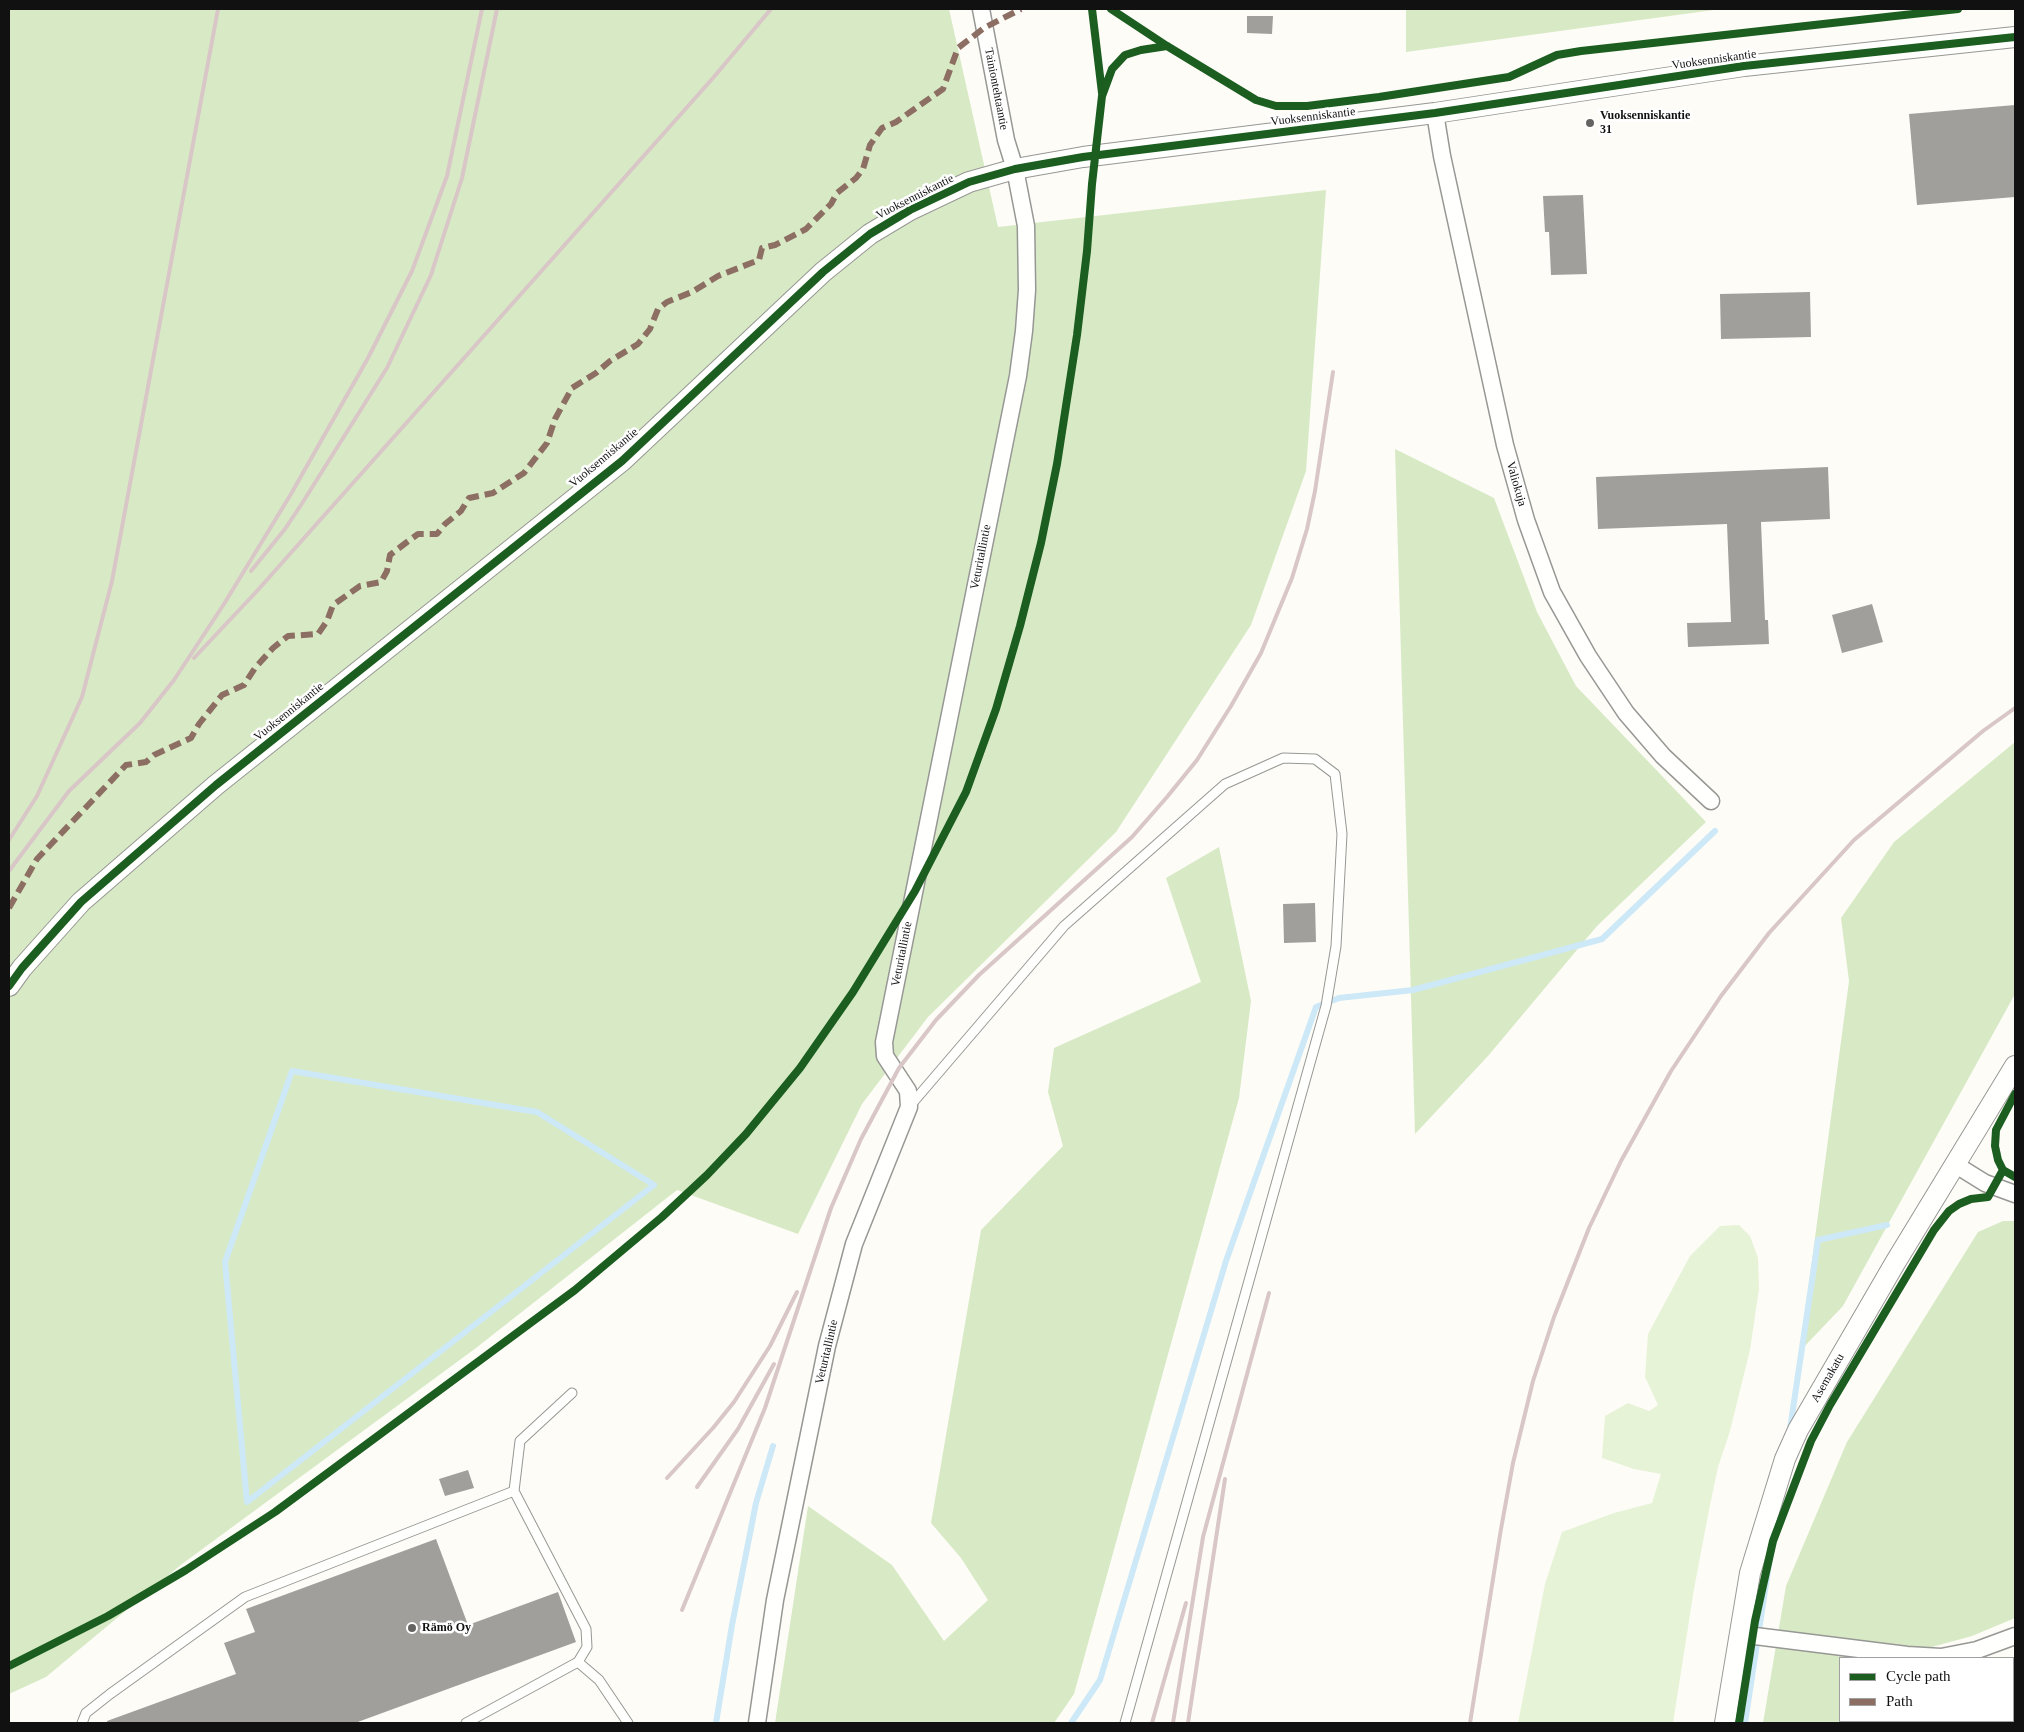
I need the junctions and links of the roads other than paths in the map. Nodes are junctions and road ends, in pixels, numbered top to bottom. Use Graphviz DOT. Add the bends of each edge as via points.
graph roads {
  1 [pos="980,9"];
  2 [pos="2015,37"];
  3 [pos="1435,114"];
  4 [pos="1015,169"];
  5 [pos="1711,801"];
  6 [pos="9,986"];
  7 [pos="2015,1066"];
  8 [pos="909,1107"];
  9 [pos="1956,1165"];
  10 [pos="2015,1194"];
  11 [pos="572,1393"];
  12 [pos="514,1491"];
  13 [pos="1739,1634"];
  14 [pos="2015,1636"];
  15 [pos="1930,1657"];
  16 [pos="1945,1657"];
  17 [pos="578,1662"];
  18 [pos="82,1723"];
  19 [pos="466,1723"];
  20 [pos="628,1723"];
  21 [pos="757,1723"];
  22 [pos="1125,1723"];
  23 [pos="1725,1723"];
  1 -- 4 [label="street, Tainiontehtaantie" via="1006,140"];
  2 -- 3 [label="street, Vuoksenniskantie" via="1744,66"];
  3 -- 4 [label="street, Vuoksenniskantie" via="1083,157"];
  3 -- 5 [label="street, Valiokuja" via="1504,445 1552,592 1588,656 1626,713 1663,756"];
  4 -- 6 [label="street, Vuoksenniskantie" via="969,182 910,210 856,245 823,272 622,461 216,785 80,902"];
  4 -- 8 [label="street, Veturitallintie" via="1026,226 1027,290 1018,376 884,1042 885,1056 908,1091"];
  7 -- 9 [label="street, Asemakatu"];
  8 -- 21 [label="street, Veturitallintie" via="854,1244 827,1346 775,1600"];
  8 -- 22 [label="lane" via="1064,926 1225,784 1283,758 1315,759 1335,774 1342,834 1336,946 1326,1006"];
  9 -- 10 [label="street" via="1985,1183"];
  9 -- 13 [label="street, Asemakatu" via="1798,1430 1785,1459 1750,1573"];
  11 -- 12 [label="lane" via="520,1441"];
  12 -- 17 [label="lane" via="586,1629 587,1647"];
  12 -- 18 [label="lane" via="245,1597 110,1694 86,1713"];
  13 -- 15 [label="street"];
  13 -- 23 [label="street, Asemakatu"];
  14 -- 16 [label="street"];
  17 -- 19 [label="lane"];
  17 -- 20 [label="lane" via="599,1680"];
}
